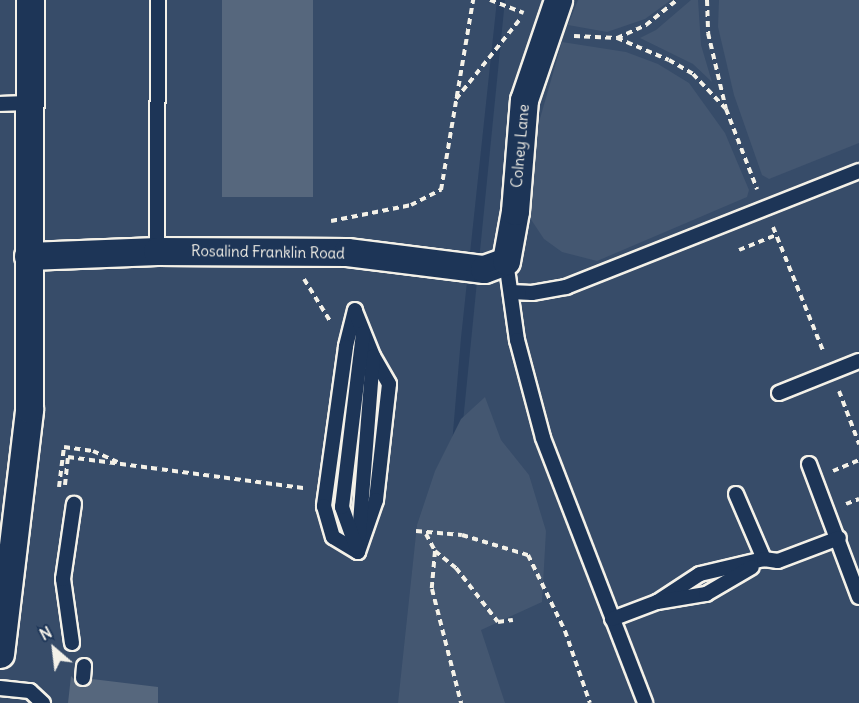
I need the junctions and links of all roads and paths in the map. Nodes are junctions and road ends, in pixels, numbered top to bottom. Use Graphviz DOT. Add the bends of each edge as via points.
graph roads {
  1 [pos="30,0"];
  2 [pos="158,0"];
  3 [pos="473,0"];
  4 [pos="490,0"];
  5 [pos="558,0"];
  6 [pos="677,0"];
  7 [pos="706,0"];
  8 [pos="536,20"];
  9 [pos="617,38"];
  10 [pos="456,100"];
  11 [pos="28,103"];
  12 [pos="0,104"];
  13 [pos="726,109"];
  14 [pos="859,171"];
  15 [pos="441,190"];
  16 [pos="764,208"];
  17 [pos="776,235"];
  18 [pos="739,250"];
  19 [pos="157,251"];
  20 [pos="28,256"];
  21 [pos="506,261"];
  22 [pos="511,292"];
  23 [pos="363,331"];
  24 [pos="859,361"];
  25 [pos="831,372"];
  26 [pos="779,393"];
  27 [pos="859,444"];
  28 [pos="118,462"];
  29 [pos="809,464"];
  30 [pos="59,486"];
  31 [pos="65,487"];
  32 [pos="736,494"];
  33 [pos="9,502"];
  34 [pos="74,504"];
  35 [pos="324,506"];
  36 [pos="416,531"];
  37 [pos="426,534"];
  38 [pos="839,538"];
  39 [pos="435,550"];
  40 [pos="358,552"];
  41 [pos="764,559"];
  42 [pos="859,597"];
  43 [pos="657,602"];
  44 [pos="513,620"];
  45 [pos="612,620"];
  46 [pos="72,643"];
  47 [pos="0,654"];
  48 [pos="0,688"];
  49 [pos="43,703"];
  50 [pos="461,703"];
  51 [pos="590,703"];
  52 [pos="645,703"];
  1 -- 11 [label="street"];
  2 -- 19 [label="lane"];
  3 -- 10 [label="path"];
  4 -- 8 [label="path"];
  5 -- 8 [label="street, Colney Lane"];
  6 -- 9 [label="path" via="645,25"];
  7 -- 13 [label="path" via="708,33"];
  8 -- 9 [label="path" via="585,39"];
  8 -- 10 [label="path"];
  8 -- 21 [label="street, Colney Lane"];
  9 -- 13 [label="path" via="693,74"];
  10 -- 15 [label="path"];
  11 -- 12 [label="lane"];
  11 -- 20 [label="street"];
  13 -- 16 [label="path"];
  14 -- 16 [label="lane"];
  16 -- 17 [label="path"];
  16 -- 22 [label="lane" via="566,287"];
  17 -- 18 [label="path"];
  17 -- 25 [label="path"];
  19 -- 20 [label="street, Rosalind Franklin Road"];
  19 -- 21 [label="street, Rosalind Franklin Road" via="347,252 484,269"];
  20 -- 33 [label="street" via="29,409"];
  21 -- 22 [label="lane"];
  22 -- 45 [label="lane" via="517,340 543,438"];
  23 -- 35 [label="lane" via="355,310 346,347"];
  23 -- 40 [label="lane" via="342,507"];
  23 -- 40 [label="lane" via="389,384 376,500"];
  24 -- 25 [label="lane"];
  25 -- 26 [label="lane"];
  25 -- 27 [label="path"];
  28 -- 30 [label="path" via="93,451 64,447"];
  28 -- 31 [label="path" via="68,457"];
  28 -- 35 [label="path" via="313,489"];
  29 -- 38 [label="lane"];
  32 -- 41 [label="lane"];
  33 -- 47 [label="street"];
  34 -- 46 [label="lane" via="63,579"];
  35 -- 40 [label="lane" via="333,537"];
  36 -- 37 [label="path"];
  37 -- 39 [label="path"];
  37 -- 51 [label="path" via="462,535 528,555 560,621"];
  38 -- 41 [label="lane" via="778,561"];
  38 -- 42 [label="lane"];
  39 -- 44 [label="path" via="456,568 498,622"];
  39 -- 50 [label="path" via="432,589"];
  41 -- 43 [label="lane" via="700,574"];
  41 -- 43 [label="lane" via="706,594"];
  43 -- 45 [label="lane"];
  45 -- 52 [label="lane"];
  48 -- 49 [label="lane" via="30,692"];
}
